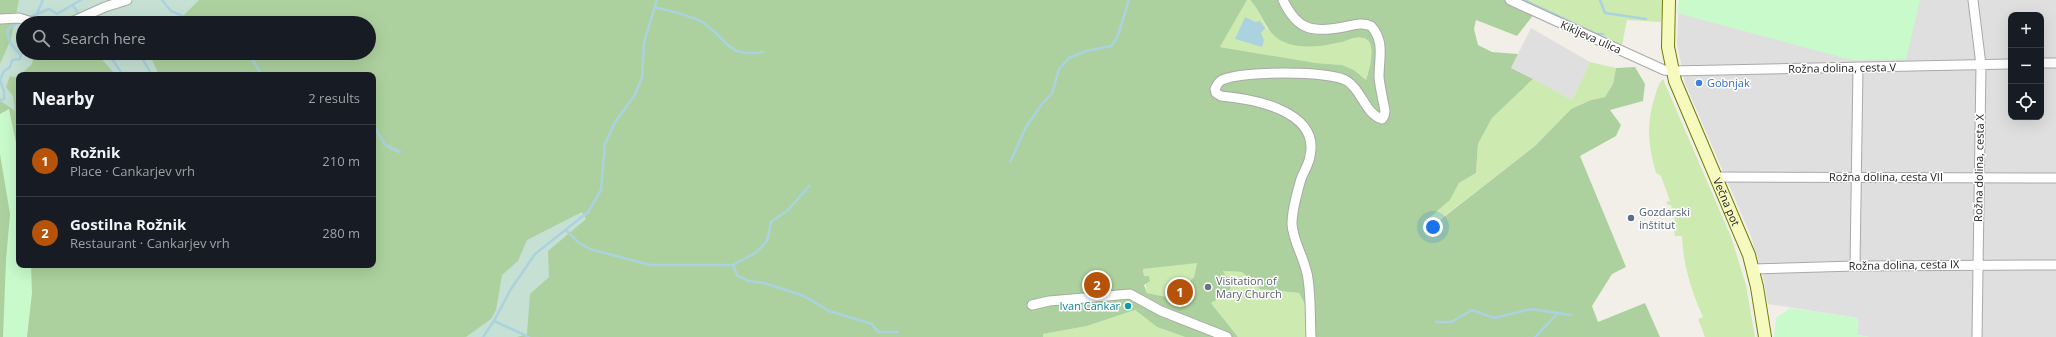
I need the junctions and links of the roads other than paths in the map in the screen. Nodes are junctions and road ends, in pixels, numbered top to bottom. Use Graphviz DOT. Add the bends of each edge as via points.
graph roads {
  1 [pos="127,0"];
  2 [pos="1283,0"];
  3 [pos="1510,0"];
  4 [pos="1669,0"];
  5 [pos="1973,0"];
  6 [pos="85,16"];
  7 [pos="0,18"];
  8 [pos="16,18"];
  9 [pos="2044,63"];
  10 [pos="2056,63"];
  11 [pos="2008,64"];
  12 [pos="1981,65"];
  13 [pos="1858,67"];
  14 [pos="1673,72"];
  15 [pos="1716,177"];
  16 [pos="1856,177"];
  17 [pos="1979,178"];
  18 [pos="2056,178"];
  19 [pos="1978,265"];
  20 [pos="2056,265"];
  21 [pos="1855,266"];
  22 [pos="1753,269"];
  23 [pos="1032,305"];
  24 [pos="1227,337"];
  25 [pos="1311,337"];
  26 [pos="1765,337"];
  27 [pos="1977,337"];
  1 -- 6 [label="street"];
  2 -- 25 [label="street" via="1297,22 1310,28 1333,29 1359,24 1371,26 1378,35 1381,50 1379,78 1385,111 1382,119 1373,113 1353,86 1341,79 1321,75 1282,73 1236,77 1220,80 1215,89 1221,96 1274,107 1304,125 1310,134 1310,157 1301,179 1292,222 1293,236 1308,279"];
  3 -- 14 [label="street, Kikljeva ulica"];
  4 -- 14 [label="main road, Večna pot" via="1668,46"];
  5 -- 12 [label="street, Rožna dolina, cesta X"];
  7 -- 8 [label="street"];
  9 -- 10 [label="street"];
  11 -- 12 [label="street, Rožna dolina, cesta V"];
  12 -- 13 [label="street, Rožna dolina, cesta V"];
  12 -- 17 [label="street, Rožna dolina, cesta X"];
  13 -- 14 [label="street, Rožna dolina, cesta V"];
  13 -- 16 [label="street"];
  14 -- 15 [label="main road, Večna pot"];
  15 -- 16 [label="street, Rožna dolina, cesta VII"];
  15 -- 22 [label="main road, Večna pot" via="1743,238"];
  16 -- 17 [label="street, Rožna dolina, cesta VII"];
  16 -- 21 [label="street"];
  17 -- 18 [label="street, Rožna dolina, cesta VII"];
  17 -- 19 [label="street, Rožna dolina, cesta X"];
  19 -- 20 [label="street, Rožna dolina, cesta IX"];
  19 -- 21 [label="street, Rožna dolina, cesta IX"];
  19 -- 27 [label="street, Rožna dolina, cesta X"];
  21 -- 22 [label="street, Rožna dolina, cesta IX"];
  22 -- 26 [label="main road, Večna pot"];
  23 -- 24 [label="street" via="1049,301 1130,294 1161,311"];
}
